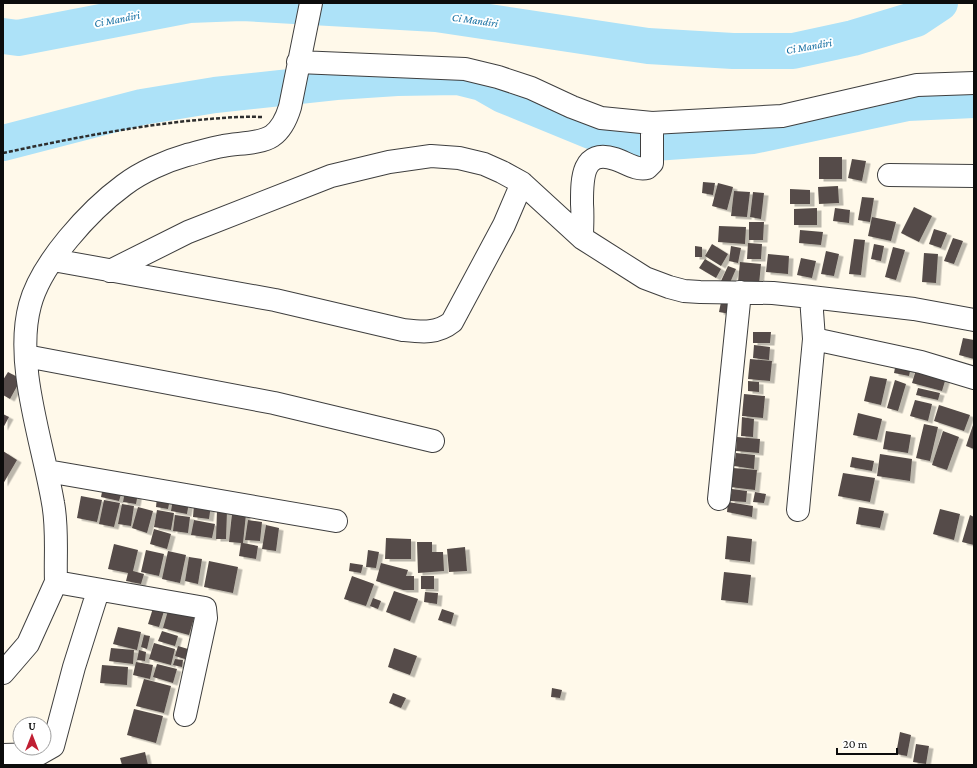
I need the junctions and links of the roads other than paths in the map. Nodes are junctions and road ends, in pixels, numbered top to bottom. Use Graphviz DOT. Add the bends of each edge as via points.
graph roads {
  1 [pos="311,3"];
  2 [pos="297,70"];
  3 [pos="974,83"];
  4 [pos="652,131"];
  5 [pos="889,175"];
  6 [pos="974,176"];
  7 [pos="522,183"];
  8 [pos="582,238"];
  9 [pos="53,260"];
  10 [pos="110,271"];
  11 [pos="740,292"];
  12 [pos="811,297"];
  13 [pos="974,320"];
  14 [pos="814,338"];
  15 [pos="26,356"];
  16 [pos="974,378"];
  17 [pos="433,441"];
  18 [pos="47,471"];
  19 [pos="719,499"];
  20 [pos="798,510"];
  21 [pos="336,521"];
  22 [pos="56,582"];
  23 [pos="98,591"];
  24 [pos="3,673"];
  25 [pos="185,715"];
  26 [pos="3,755"];
  1 -- 2 [label="street"];
  2 -- 4 [label="street" via="465,69 498,76 601,118"];
  2 -- 9 [label="street" via="288,112 278,132 272,136 185,155 126,183 95,210"];
  3 -- 4 [label="street" via="917,85 782,116"];
  4 -- 8 [label="street" via="652,163 645,169 608,157 596,158 583,172"];
  5 -- 6 [label="street"];
  7 -- 8 [label="street"];
  7 -- 10 [label="street" via="484,164 459,158 432,156 389,162 331,176 188,232"];
  7 -- 10 [label="street" via="504,225 452,322 439,331 403,330 274,300"];
  8 -- 11 [label="street" via="645,278 670,287 695,292"];
  9 -- 10 [label="street"];
  9 -- 15 [label="street" via="30,304 24,344"];
  11 -- 12 [label="street"];
  11 -- 19 [label="street"];
  12 -- 13 [label="street" via="914,309"];
  12 -- 14 [label="street"];
  14 -- 16 [label="street" via="921,362"];
  14 -- 20 [label="street"];
  15 -- 17 [label="street" via="274,403"];
  15 -- 18 [label="street"];
  18 -- 21 [label="street"];
  18 -- 22 [label="street" via="55,514"];
  22 -- 23 [label="street"];
  22 -- 24 [label="street" via="28,644"];
  23 -- 25 [label="street" via="198,606 206,610"];
  23 -- 26 [label="street" via="53,746 39,754"];
}
